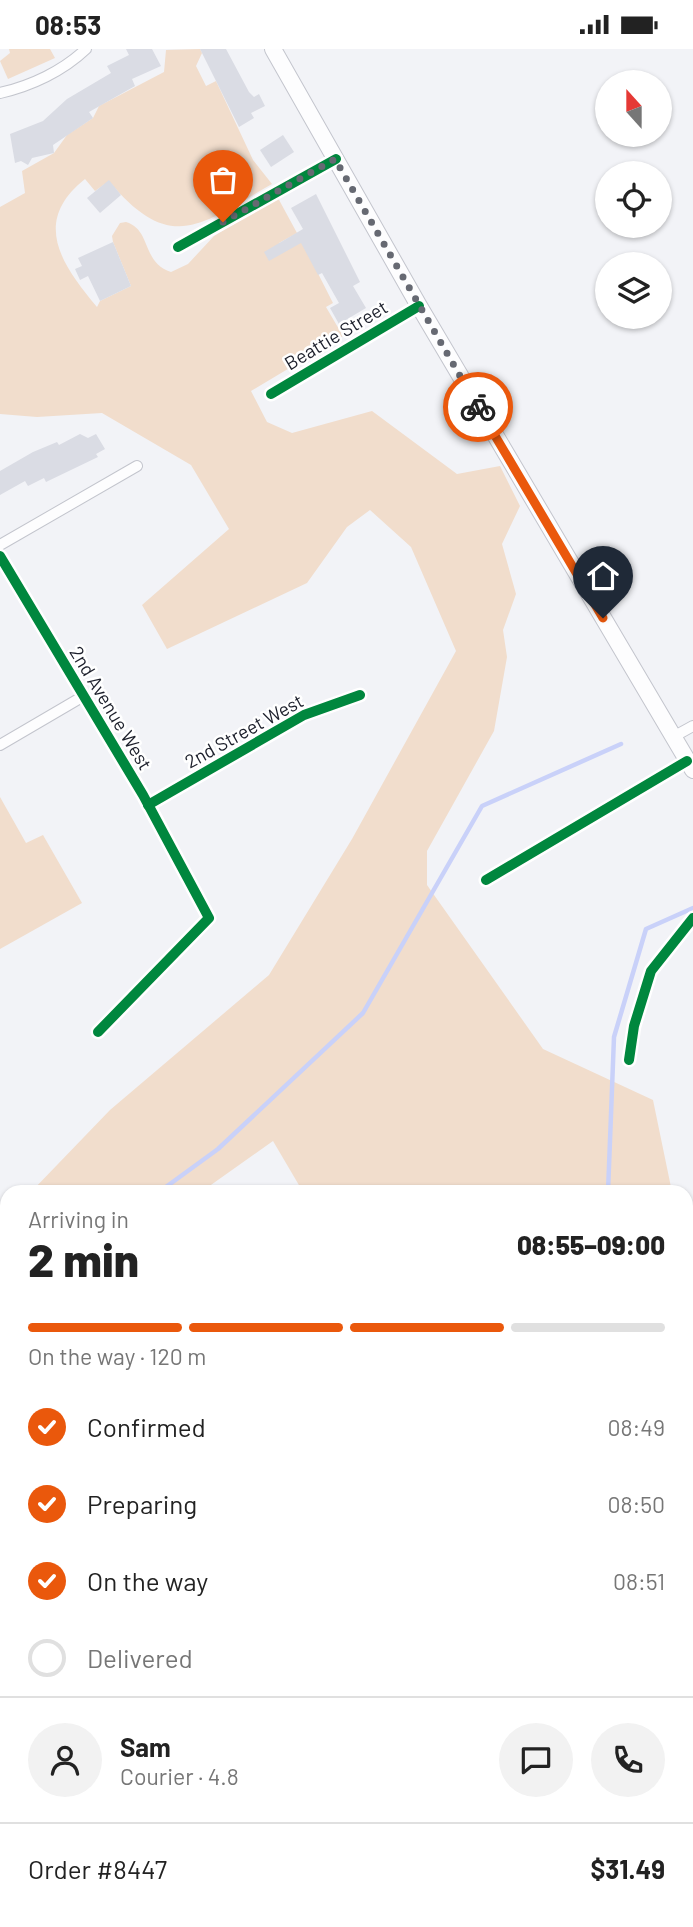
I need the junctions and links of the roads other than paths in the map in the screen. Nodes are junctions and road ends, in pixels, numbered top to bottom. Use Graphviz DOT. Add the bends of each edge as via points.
graph roads {
  1 [pos="86,49"];
  2 [pos="273,49"];
  3 [pos="0,93"];
  4 [pos="335,159"];
  5 [pos="178,247"];
  6 [pos="419,306"];
  7 [pos="271,394"];
  8 [pos="137,466"];
  9 [pos="0,545"];
  10 [pos="0,556"];
  11 [pos="360,695"];
  12 [pos="82,697"];
  13 [pos="693,726"];
  14 [pos="673,737"];
  15 [pos="0,745"];
  16 [pos="690,766"];
  17 [pos="148,805"];
  18 [pos="486,880"];
  19 [pos="693,918"];
  20 [pos="97,1032"];
  21 [pos="629,1060"];
  1 -- 3 [label="street" via="70,64 19,89"];
  2 -- 4 [label="main road"];
  4 -- 5 [label="street"];
  4 -- 6 [label="main road"];
  6 -- 7 [label="street, Beattie Street"];
  6 -- 14 [label="main road"];
  8 -- 9 [label="street"];
  10 -- 12 [label="street, 2nd Avenue West"];
  11 -- 17 [label="street, 2nd Street West" via="304,715"];
  12 -- 15 [label="street"];
  12 -- 17 [label="street, 2nd Avenue West"];
  13 -- 14 [label="street"];
  14 -- 16 [label="main road"];
  16 -- 18 [label="street"];
  17 -- 20 [label="street, 2nd Avenue West" via="209,918"];
  19 -- 21 [label="street" via="651,971"];
}
